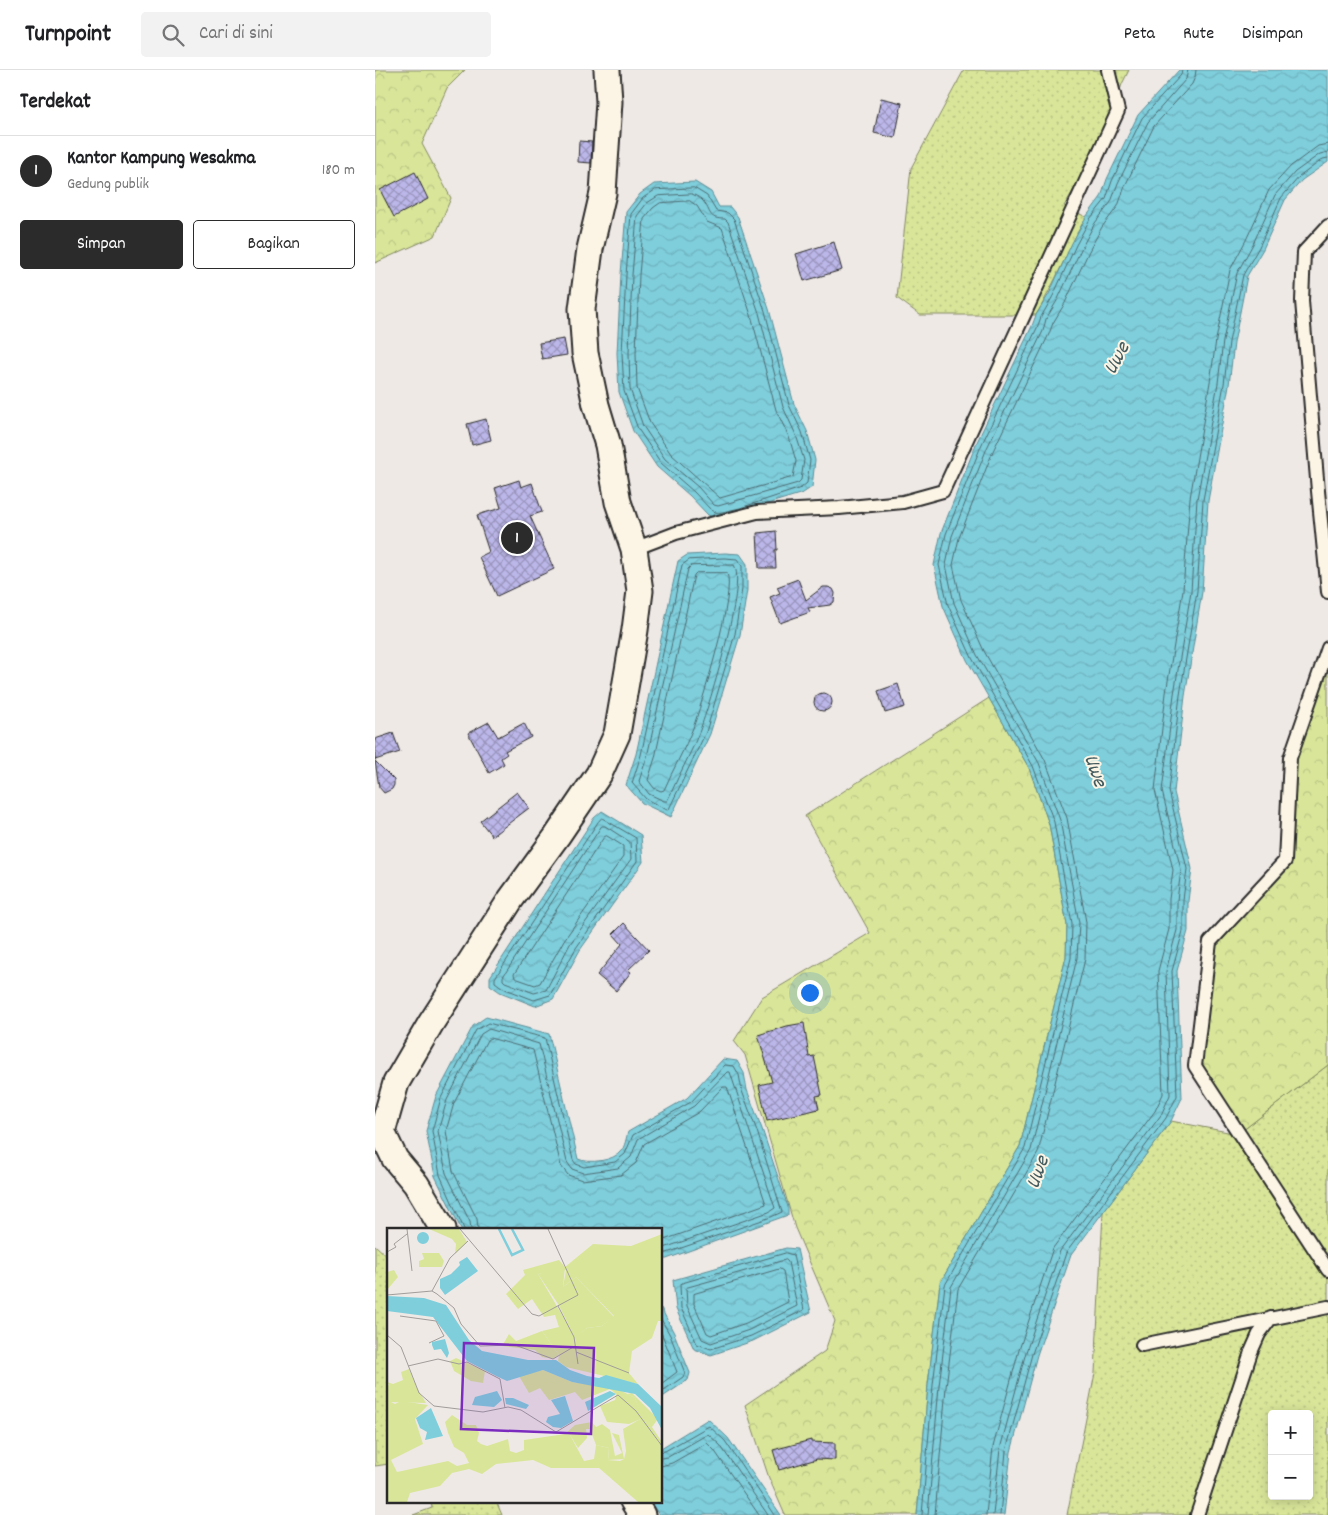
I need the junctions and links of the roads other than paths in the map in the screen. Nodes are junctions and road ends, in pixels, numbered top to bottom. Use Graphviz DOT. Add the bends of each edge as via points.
graph roads {
  1 [pos="607,70"];
  2 [pos="1108,70"];
  3 [pos="1328,226"];
  4 [pos="634,549"];
  5 [pos="1328,592"];
  6 [pos="1328,648"];
  7 [pos="442,1228"];
  8 [pos="1328,1270"];
  9 [pos="1328,1307"];
  10 [pos="1271,1318"];
  11 [pos="1142,1345"];
  12 [pos="634,1502"];
  13 [pos="642,1515"];
  14 [pos="1197,1515"];
  1 -- 4 [label="street" via="607,158 582,309 584,344 596,404 608,445 618,502"];
  2 -- 4 [label="lane" via="1118,111 943,491 903,502 757,512 677,533"];
  3 -- 5 [label="lane" via="1304,252 1302,302"];
  4 -- 7 [label="street" via="640,591 617,734 599,774 511,899 431,1023 397,1083 382,1132 395,1159 416,1184"];
  6 -- 8 [label="lane" via="1290,758 1285,861 1210,942 1195,1066"];
  9 -- 10 [label="lane"];
  10 -- 11 [label="lane"];
  10 -- 14 [label="lane" via="1251,1352"];
  12 -- 13 [label="street"];
}
